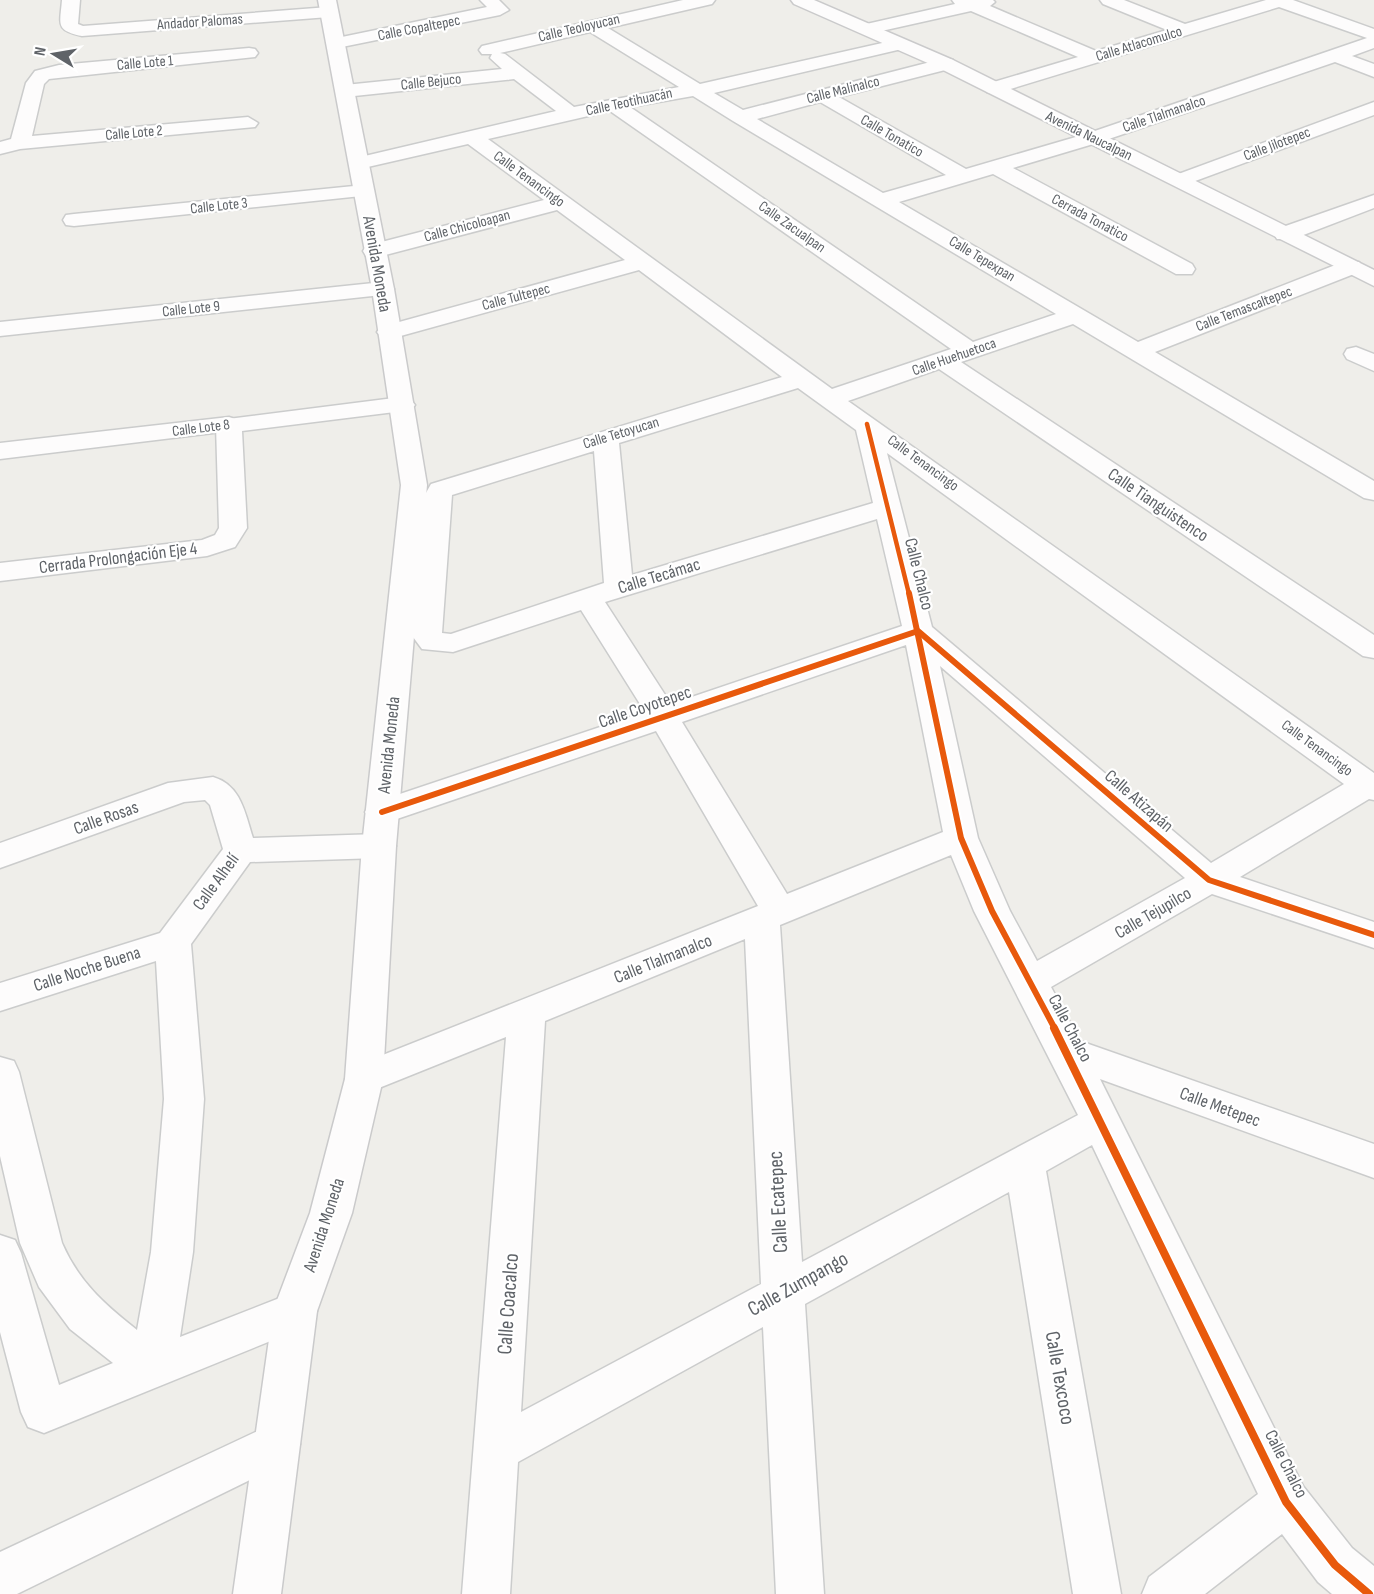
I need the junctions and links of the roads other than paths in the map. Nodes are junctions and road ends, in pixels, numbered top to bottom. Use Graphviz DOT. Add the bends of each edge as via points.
graph roads {
  1 [pos="70,0"];
  2 [pos="194,0"];
  3 [pos="642,0"];
  4 [pos="706,0"];
  5 [pos="800,0"];
  6 [pos="995,0"];
  7 [pos="1109,0"];
  8 [pos="1280,0"];
  9 [pos="967,2"];
  10 [pos="495,5"];
  11 [pos="328,6"];
  12 [pos="660,10"];
  13 [pos="196,22"];
  14 [pos="451,22"];
  15 [pos="591,26"];
  16 [pos="868,29"];
  17 [pos="1183,30"];
  18 [pos="1374,35"];
  19 [pos="1374,42"];
  20 [pos="337,43"];
  21 [pos="900,44"];
  22 [pos="488,50"];
  23 [pos="249,53"];
  24 [pos="1337,56"];
  25 [pos="1094,57"];
  26 [pos="946,64"];
  27 [pos="1374,71"];
  28 [pos="517,73"];
  29 [pos="994,88"];
  30 [pos="345,90"];
  31 [pos="696,90"];
  32 [pos="821,95"];
  33 [pos="613,104"];
  34 [pos="1374,108"];
  35 [pos="571,114"];
  36 [pos="740,117"];
  37 [pos="248,123"];
  38 [pos="472,137"];
  39 [pos="1093,138"];
  40 [pos="10,146"];
  41 [pos="996,167"];
  42 [pos="963,176"];
  43 [pos="362,177"];
  44 [pos="1180,180"];
  45 [pos="882,200"];
  46 [pos="1374,201"];
  47 [pos="561,202"];
  48 [pos="74,220"];
  49 [pos="1285,234"];
  50 [pos="374,251"];
  51 [pos="643,262"];
  52 [pos="1351,267"];
  53 [pos="1184,269"];
  54 [pos="1374,279"];
  55 [pos="383,289"];
  56 [pos="1076,315"];
  57 [pos="0,329"];
  58 [pos="389,332"];
  59 [pos="970,351"];
  60 [pos="1137,351"];
  61 [pos="943,361"];
  62 [pos="801,379"];
  63 [pos="831,398"];
  64 [pos="402,405"];
  65 [pos="867,424"];
  66 [pos="229,425"];
  67 [pos="606,438"];
  68 [pos="0,451"];
  69 [pos="1374,492"];
  70 [pos="886,508"];
  71 [pos="0,572"];
  72 [pos="619,588"];
  73 [pos="588,598"];
  74 [pos="918,631"];
  75 [pos="433,642"];
  76 [pos="1374,649"];
  77 [pos="663,716"];
  78 [pos="1371,787"];
  79 [pos="213,788"];
  80 [pos="382,812"];
  81 [pos="961,838"];
  82 [pos="379,846"];
  83 [pos="240,850"];
  84 [pos="0,856"];
  85 [pos="1209,880"];
  86 [pos="770,915"];
  87 [pos="1374,935"];
  88 [pos="173,942"];
  89 [pos="1029,983"];
  90 [pos="0,997"];
  91 [pos="527,1014"];
  92 [pos="1067,1052"];
  93 [pos="0,1072"];
  94 [pos="364,1079"];
  95 [pos="1100,1122"];
  96 [pos="1374,1161"];
  97 [pos="1024,1162"];
  98 [pos="0,1253"];
  99 [pos="784,1293"];
  100 [pos="296,1311"];
  101 [pos="153,1368"];
  102 [pos="277,1444"];
  103 [pos="498,1449"];
  104 [pos="1286,1502"];
  105 [pos="0,1576"];
  106 [pos="257,1594"];
  107 [pos="486,1594"];
  108 [pos="800,1594"];
  109 [pos="1097,1594"];
  110 [pos="1166,1594"];
  111 [pos="1369,1594"];
  1 -- 13 [label="street, Andador Palomas" via="72,30"];
  2 -- 13 [label="street"];
  3 -- 12 [label="street"];
  4 -- 12 [label="street, Calle Teoloyucan"];
  5 -- 16 [label="street, Avenida Naucalpan"];
  6 -- 9 [label="street"];
  7 -- 17 [label="street"];
  8 -- 17 [label="street, Calle Atlacomulco"];
  8 -- 18 [label="street"];
  9 -- 16 [label="street"];
  9 -- 25 [label="street"];
  10 -- 14 [label="street, Calle Copaltepec"];
  11 -- 13 [label="street, Andador Palomas"];
  11 -- 20 [label="street, Avenida Moneda"];
  12 -- 15 [label="street, Calle Teoloyucan"];
  14 -- 20 [label="street, Calle Copaltepec"];
  14 -- 22 [label="street"];
  15 -- 22 [label="street, Calle Teoloyucan"];
  15 -- 31 [label="street, Calle Tepexpan"];
  16 -- 21 [label="street, Avenida Naucalpan"];
  17 -- 25 [label="street, Calle Atlacomulco"];
  19 -- 24 [label="street, Calle Tlalmanalco"];
  20 -- 30 [label="street, Avenida Moneda"];
  21 -- 26 [label="street, Avenida Naucalpan"];
  21 -- 31 [label="street, Calle Teotihuacán"];
  22 -- 28 [label="street"];
  23 -- 40 [label="street, Calle Lote 1" via="42,75 35,83"];
  24 -- 27 [label="street"];
  24 -- 39 [label="street, Calle Tlalmanalco"];
  25 -- 29 [label="street, Calle Atlacomulco"];
  26 -- 29 [label="street, Avenida Naucalpan"];
  26 -- 32 [label="street, Calle Malinalco"];
  28 -- 30 [label="street, Calle Bejuco"];
  28 -- 35 [label="street"];
  29 -- 39 [label="street, Avenida Naucalpan"];
  30 -- 43 [label="street, Avenida Moneda"];
  31 -- 33 [label="street, Calle Teotihuacán"];
  31 -- 36 [label="street, Calle Tepexpan"];
  32 -- 36 [label="street, Calle Malinalco"];
  32 -- 42 [label="street, Calle Tonatico"];
  33 -- 35 [label="street, Calle Teotihuacán"];
  33 -- 59 [label="street, Calle Zacualpan"];
  34 -- 44 [label="street, Calle Jilotepec"];
  35 -- 38 [label="street, Calle Teotihuacán"];
  36 -- 45 [label="street, Calle Tepexpan"];
  37 -- 40 [label="street, Calle Lote 2"];
  38 -- 43 [label="street, Calle Teotihuacán"];
  38 -- 47 [label="street, Calle Tenancingo"];
  39 -- 41 [label="street, Calle Tlalmanalco"];
  39 -- 44 [label="street, Avenida Naucalpan"];
  41 -- 42 [label="street, Calle Tlalmanalco"];
  41 -- 53 [label="street, Cerrada Tonatico"];
  42 -- 45 [label="street, Calle Tlalmanalco"];
  43 -- 48 [label="street, Calle Lote 3"];
  43 -- 50 [label="street, Avenida Moneda"];
  44 -- 49 [label="street, Avenida Naucalpan"];
  45 -- 56 [label="street, Calle Tepexpan"];
  46 -- 49 [label="street"];
  47 -- 50 [label="street, Calle Chicoloapan"];
  47 -- 51 [label="street, Calle Tenancingo"];
  49 -- 52 [label="street, Avenida Naucalpan"];
  50 -- 55 [label="street, Avenida Moneda"];
  51 -- 58 [label="street, Calle Tultepec"];
  51 -- 62 [label="street, Calle Tenancingo"];
  52 -- 54 [label="street, Avenida Naucalpan"];
  52 -- 60 [label="street, Calle Temascaltepec"];
  55 -- 57 [label="street, Calle Lote 9"];
  55 -- 58 [label="street, Avenida Moneda"];
  56 -- 59 [label="street, Calle Huehuetoca"];
  56 -- 60 [label="street, Calle Tepexpan"];
  58 -- 64 [label="street, Avenida Moneda"];
  59 -- 61 [label="street, Calle Huehuetoca"];
  60 -- 69 [label="street, Calle Tepexpan"];
  61 -- 63 [label="street, Calle Huehuetoca"];
  61 -- 76 [label="street, Calle Tianguistenco"];
  62 -- 63 [label="street, Calle Tenancingo"];
  62 -- 67 [label="street, Calle Tetoyucan"];
  63 -- 65 [label="street, Calle Tenancingo"];
  64 -- 66 [label="street, Calle Lote 8"];
  64 -- 80 [label="street, Avenida Moneda" via="414,485"];
  65 -- 70 [label="street, Calle Chalco"];
  65 -- 78 [label="street, Calle Tenancingo"];
  66 -- 68 [label="street, Calle Lote 8"];
  66 -- 71 [label="street, Cerrada Prolongación Eje 4" via="233,528 225,541 207,548"];
  67 -- 72 [label="street"];
  67 -- 75 [label="street, Calle Tetoyucan" via="441,490 436,500 425,633"];
  70 -- 72 [label="street, Calle Tecámac"];
  70 -- 74 [label="street, Calle Chalco"];
  72 -- 73 [label="street, Calle Tecámac"];
  73 -- 75 [label="street, Calle Tecámac" via="453,643"];
  73 -- 77 [label="street, Calle Ecatepec"];
  74 -- 77 [label="street, Calle Coyotepec"];
  74 -- 81 [label="street, Calle Chalco"];
  74 -- 85 [label="street, Calle Atizapán"];
  77 -- 80 [label="street, Calle Coyotepec"];
  77 -- 86 [label="street, Calle Ecatepec"];
  78 -- 85 [label="street, Calle Tejupilco"];
  79 -- 83 [label="street, Calle Alhelí" via="225,801"];
  79 -- 84 [label="street, Calle Rosas" via="180,791"];
  80 -- 82 [label="street, Avenida Moneda"];
  81 -- 86 [label="street, Calle Tlalmanalco"];
  81 -- 89 [label="street, Calle Chalco"];
  82 -- 83 [label="street"];
  82 -- 94 [label="street, Avenida Moneda"];
  83 -- 88 [label="street, Calle Alhelí"];
  85 -- 87 [label="street, Calle Atizapán"];
  85 -- 89 [label="street, Calle Tejupilco"];
  86 -- 91 [label="street, Calle Tlalmanalco"];
  86 -- 99 [label="street, Calle Ecatepec"];
  88 -- 90 [label="street, Calle Noche Buena"];
  88 -- 101 [label="street" via="184,1099 172,1251"];
  89 -- 92 [label="street, Calle Chalco"];
  91 -- 94 [label="street, Calle Tlalmanalco"];
  91 -- 103 [label="street, Calle Coacalco"];
  92 -- 95 [label="street, Calle Chalco"];
  92 -- 96 [label="street, Calle Metepec"];
  93 -- 101 [label="street" via="41,1242 54,1274 86,1315"];
  94 -- 100 [label="street, Avenida Moneda" via="331,1214"];
  95 -- 97 [label="street, Calle Zumpango"];
  95 -- 104 [label="street, Calle Chalco"];
  97 -- 99 [label="street, Calle Zumpango"];
  97 -- 109 [label="street, Calle Texcoco"];
  98 -- 101 [label="street" via="44,1412"];
  99 -- 103 [label="street, Calle Zumpango"];
  99 -- 108 [label="street, Calle Ecatepec"];
  100 -- 101 [label="street"];
  100 -- 102 [label="street, Avenida Moneda"];
  102 -- 105 [label="street"];
  102 -- 106 [label="street, Avenida Moneda"];
  103 -- 107 [label="street, Calle Coacalco"];
  104 -- 110 [label="street"];
  104 -- 111 [label="street, Calle Chalco" via="1335,1565"];
}
